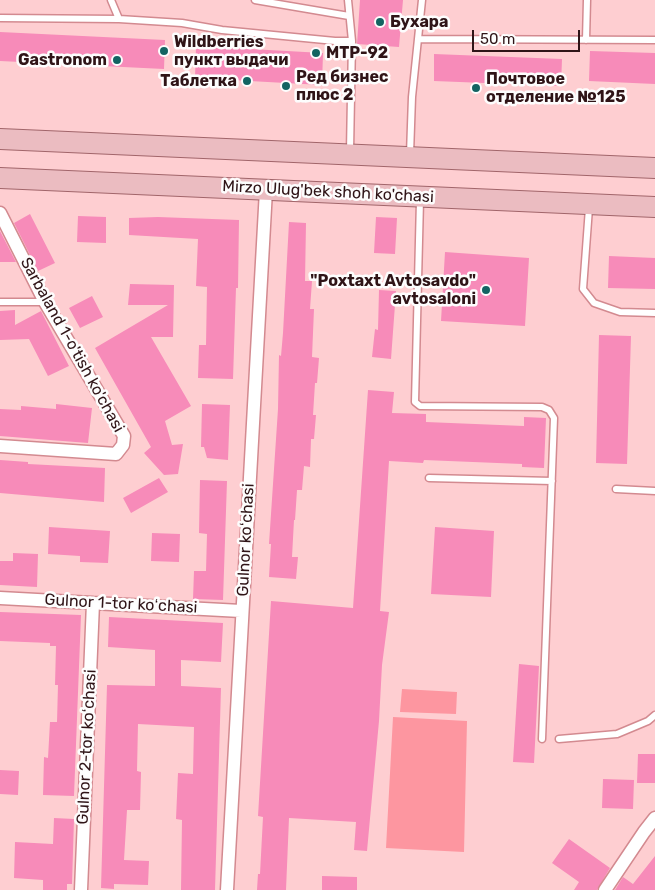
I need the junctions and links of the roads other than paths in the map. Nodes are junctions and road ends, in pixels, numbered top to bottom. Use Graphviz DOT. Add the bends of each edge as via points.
graph roads {
  1 [pos="111,0"];
  2 [pos="255,0"];
  3 [pos="348,0"];
  4 [pos="422,0"];
  5 [pos="587,0"];
  6 [pos="349,16"];
  7 [pos="0,18"];
  8 [pos="119,19"];
  9 [pos="419,39"];
  10 [pos="586,40"];
  11 [pos="655,40"];
  12 [pos="352,41"];
  13 [pos="0,139"];
  14 [pos="350,155"];
  15 [pos="410,157"];
  16 [pos="655,168"];
  17 [pos="0,178"];
  18 [pos="266,190"];
  19 [pos="420,196"];
  20 [pos="589,204"];
  21 [pos="655,207"];
  22 [pos="0,213"];
  23 [pos="0,302"];
  24 [pos="46,302"];
  25 [pos="655,313"];
  26 [pos="0,446"];
  27 [pos="429,478"];
  28 [pos="552,480"];
  29 [pos="616,488"];
  30 [pos="655,491"];
  31 [pos="0,598"];
  32 [pos="93,603"];
  33 [pos="242,611"];
  34 [pos="655,715"];
  35 [pos="542,739"];
  36 [pos="560,739"];
  37 [pos="655,818"];
  38 [pos="81,890"];
  39 [pos="227,890"];
  40 [pos="605,890"];
  1 -- 8 [label="lane"];
  2 -- 6 [label="lane"];
  3 -- 6 [label="lane"];
  4 -- 9 [label="lane"];
  5 -- 10 [label="lane"];
  6 -- 12 [label="lane"];
  7 -- 8 [label="lane"];
  8 -- 12 [label="lane"];
  9 -- 10 [label="lane"];
  9 -- 15 [label="lane" via="412,97"];
  10 -- 11 [label="lane"];
  12 -- 14 [label="lane"];
  13 -- 14 [label="main road"];
  14 -- 15 [label="main road"];
  15 -- 16 [label="main road"];
  17 -- 18 [label="main road, Mirzo Ulug'bek shoh ko'chasi"];
  18 -- 19 [label="main road, Mirzo Ulug'bek shoh ko'chasi"];
  18 -- 33 [label="street, Gulnor koʻchasi"];
  19 -- 20 [label="main road, Mirzo Ulug'bek shoh ko'chasi"];
  19 -- 28 [label="lane" via="415,402 420,406 542,407 549,410 554,418"];
  20 -- 21 [label="main road, Mirzo Ulug'bek shoh ko'chasi"];
  20 -- 25 [label="lane" via="584,289 594,303 611,309"];
  22 -- 24 [label="street, Sarbaland 1-o'tish ko'chasi"];
  23 -- 24 [label="lane"];
  24 -- 26 [label="street, Sarbaland 1-o'tish ko'chasi" via="124,436 123,445 116,454"];
  27 -- 28 [label="lane"];
  28 -- 35 [label="lane"];
  29 -- 30 [label="lane"];
  31 -- 32 [label="street, Gulnor 1-tor koʻchasi"];
  32 -- 33 [label="street, Gulnor 1-tor koʻchasi"];
  32 -- 38 [label="street, Gulnor 2-tor koʻchasi"];
  33 -- 39 [label="street, Gulnor koʻchasi"];
  34 -- 36 [label="lane" via="618,734"];
  37 -- 40 [label="street"];
}
